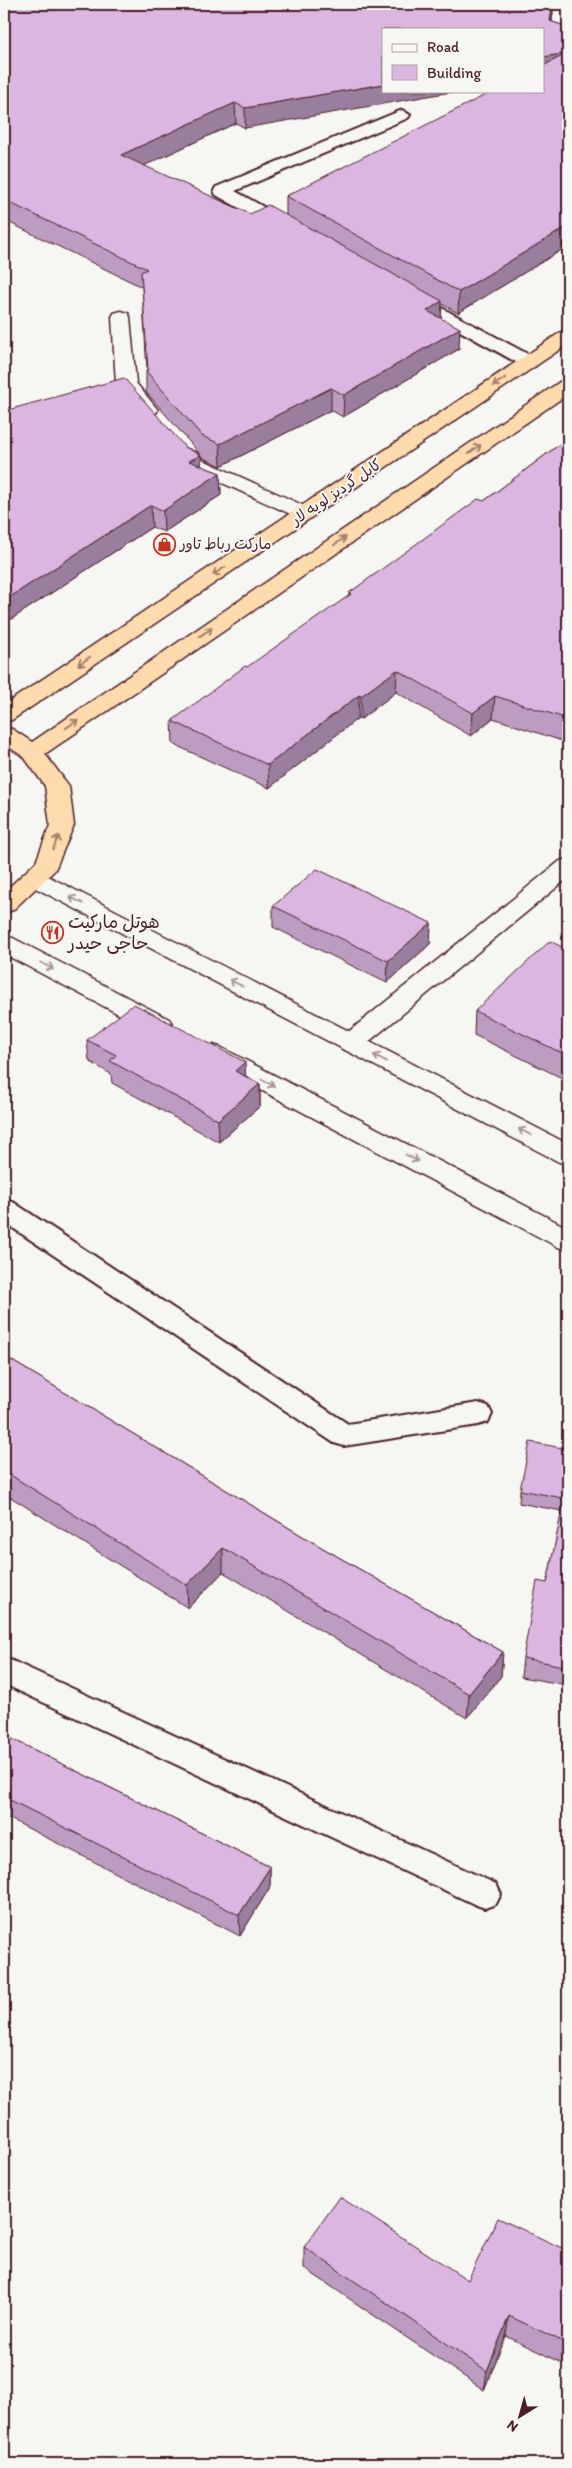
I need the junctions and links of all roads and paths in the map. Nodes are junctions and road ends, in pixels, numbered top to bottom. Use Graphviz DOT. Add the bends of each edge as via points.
graph roads {
  1 [pos="402,115"];
  2 [pos="299,234"];
  3 [pos="393,286"];
  4 [pos="121,317"];
  5 [pos="568,336"];
  6 [pos="529,362"];
  7 [pos="568,385"];
  8 [pos="304,513"];
  9 [pos="4,715"];
  10 [pos="4,734"];
  11 [pos="32,752"];
  12 [pos="568,866"];
  13 [pos="34,878"];
  14 [pos="4,905"];
  15 [pos="4,944"];
  16 [pos="351,1042"];
  17 [pos="568,1155"];
  18 [pos="4,1210"];
  19 [pos="568,1240"];
  20 [pos="478,1414"];
  21 [pos="4,1670"];
  22 [pos="485,1894"];
  1 -- 2 [label="lane" via="222,191"];
  3 -- 6 [label="lane"];
  4 -- 8 [label="street" via="117,387 169,434 194,463"];
  5 -- 6 [label="highway, کابل گردیز لویه لار"];
  6 -- 8 [label="highway, کابل گردیز لویه لار, one-way"];
  11 -- 7 [label="highway, one-way"];
  8 -- 9 [label="highway, کابل گردیز لویه لار, one-way"];
  10 -- 11 [label="highway"];
  13 -- 11 [label="highway, one-way" via="47,865 62,825 57,786"];
  12 -- 16 [label="street"];
  13 -- 14 [label="highway"];
  16 -- 13 [label="street, one-way"];
  15 -- 19 [label="street, one-way"];
  17 -- 16 [label="street, one-way"];
  18 -- 20 [label="lane" via="344,1435"];
  21 -- 22 [label="lane"];
}
